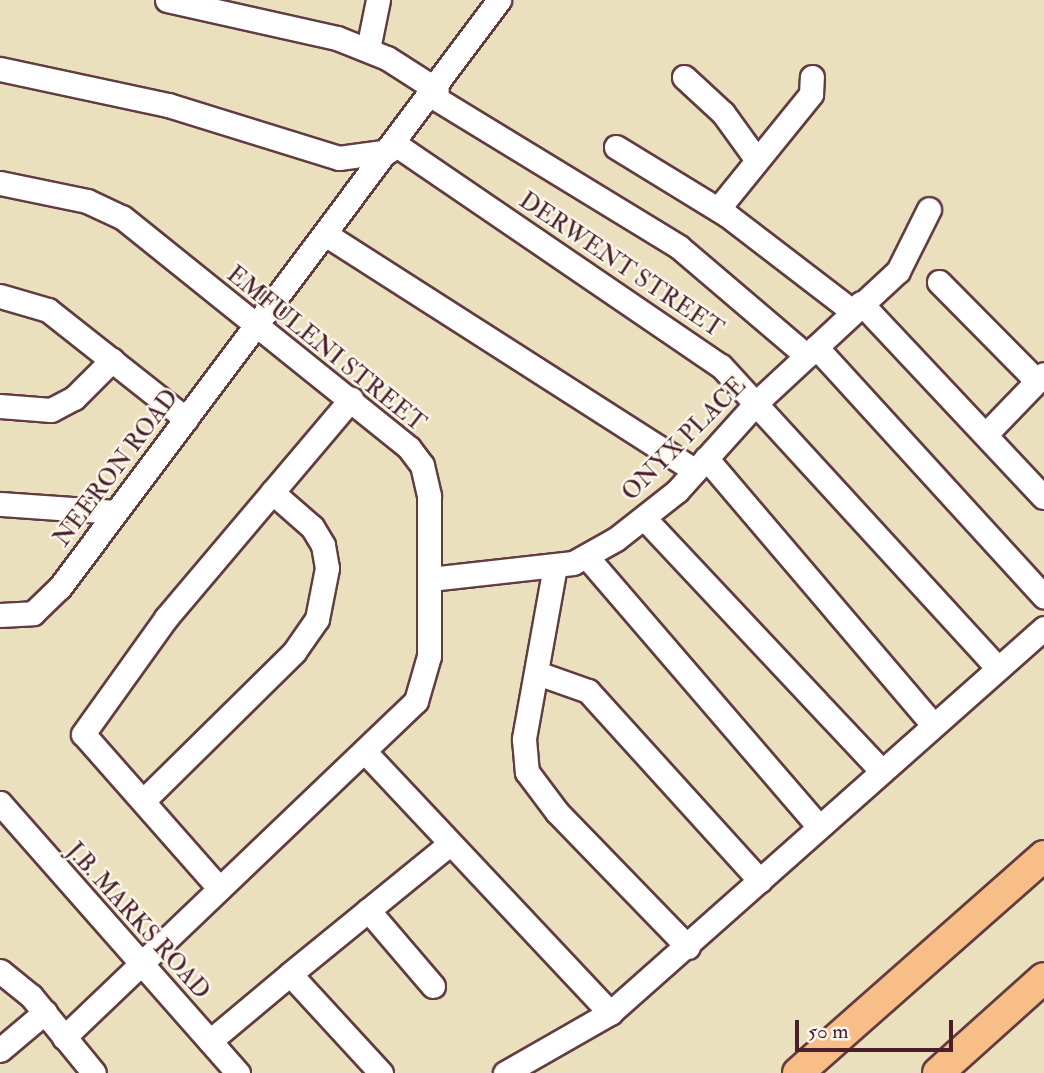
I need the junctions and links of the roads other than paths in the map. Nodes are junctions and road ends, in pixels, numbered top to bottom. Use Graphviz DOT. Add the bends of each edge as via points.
graph roads {
  1 [pos="167,0"];
  2 [pos="378,0"];
  3 [pos="499,0"];
  4 [pos="368,49"];
  5 [pos="0,69"];
  6 [pos="684,77"];
  7 [pos="812,77"];
  8 [pos="435,93"];
  9 [pos="393,148"];
  10 [pos="616,148"];
  11 [pos="757,160"];
  12 [pos="0,183"];
  13 [pos="718,209"];
  14 [pos="929,209"];
  15 [pos="325,234"];
  16 [pos="939,282"];
  17 [pos="0,296"];
  18 [pos="856,307"];
  19 [pos="257,326"];
  20 [pos="812,352"];
  21 [pos="112,360"];
  22 [pos="1041,378"];
  23 [pos="351,398"];
  24 [pos="757,402"];
  25 [pos="0,406"];
  26 [pos="186,419"];
  27 [pos="986,434"];
  28 [pos="700,465"];
  29 [pos="272,492"];
  30 [pos="1043,497"];
  31 [pos="0,504"];
  32 [pos="115,512"];
  33 [pos="644,518"];
  34 [pos="587,557"];
  35 [pos="555,566"];
  36 [pos="429,579"];
  37 [pos="1044,597"];
  38 [pos="0,615"];
  39 [pos="1044,628"];
  40 [pos="998,668"];
  41 [pos="540,674"];
  42 [pos="933,725"];
  43 [pos="366,753"];
  44 [pos="881,770"];
  45 [pos="144,800"];
  46 [pos="0,803"];
  47 [pos="818,826"];
  48 [pos="448,845"];
  49 [pos="1044,856"];
  50 [pos="760,880"];
  51 [pos="219,888"];
  52 [pos="368,910"];
  53 [pos="688,947"];
  54 [pos="142,964"];
  55 [pos="0,971"];
  56 [pos="290,974"];
  57 [pos="1044,978"];
  58 [pos="433,986"];
  59 [pos="45,1012"];
  60 [pos="610,1013"];
  61 [pos="64,1037"];
  62 [pos="210,1041"];
  63 [pos="0,1050"];
  64 [pos="85,1070"];
  65 [pos="238,1073"];
  66 [pos="381,1073"];
  67 [pos="505,1073"];
  68 [pos="798,1073"];
  69 [pos="938,1073"];
  1 -- 4 [label="street"];
  2 -- 4 [label="street"];
  3 -- 8 [label="street, NEERON ROAD"];
  4 -- 8 [label="street"];
  5 -- 9 [label="street" via="168,105 339,158"];
  6 -- 11 [label="street" via="715,105"];
  7 -- 11 [label="street" via="811,94"];
  8 -- 9 [label="street, NEERON ROAD"];
  8 -- 20 [label="street" via="679,247"];
  9 -- 15 [label="street, NEERON ROAD"];
  9 -- 24 [label="street, DERWENT STREET" via="684,336"];
  10 -- 13 [label="street"];
  11 -- 13 [label="street"];
  12 -- 19 [label="street, EMFULENI STREET" via="106,208"];
  13 -- 18 [label="street"];
  14 -- 18 [label="street, ONYX PLACE" via="898,271"];
  15 -- 19 [label="street, NEERON ROAD"];
  15 -- 28 [label="street"];
  16 -- 22 [label="street"];
  17 -- 21 [label="street" via="48,310"];
  18 -- 20 [label="street, ONYX PLACE"];
  18 -- 27 [label="street"];
  19 -- 23 [label="street, EMFULENI STREET"];
  19 -- 26 [label="street, NEERON ROAD"];
  20 -- 24 [label="street, ONYX PLACE"];
  20 -- 37 [label="street"];
  21 -- 25 [label="street" via="74,398 51,410"];
  21 -- 26 [label="street"];
  22 -- 27 [label="street"];
  23 -- 29 [label="street"];
  23 -- 36 [label="street, EMFULENI STREET" via="422,465 429,496"];
  24 -- 28 [label="street, ONYX PLACE"];
  24 -- 40 [label="street, DERWENT STREET"];
  26 -- 32 [label="street, NEERON ROAD"];
  27 -- 30 [label="street"];
  28 -- 33 [label="street, ONYX PLACE"];
  28 -- 42 [label="street"];
  29 -- 45 [label="street" via="166,618 85,729 89,744"];
  29 -- 45 [label="street" via="312,527 323,545 327,568 317,619 294,652"];
  31 -- 32 [label="street"];
  32 -- 38 [label="street, NEERON ROAD" via="44,604 25,615"];
  33 -- 34 [label="street, ONYX PLACE"];
  33 -- 44 [label="street"];
  34 -- 35 [label="street, ONYX PLACE"];
  34 -- 47 [label="street"];
  35 -- 36 [label="street, ONYX PLACE"];
  35 -- 41 [label="street"];
  36 -- 43 [label="street, EMFULENI STREET" via="429,656 422,687 406,714"];
  39 -- 40 [label="street"];
  40 -- 42 [label="street"];
  41 -- 50 [label="street" via="588,691"];
  41 -- 53 [label="street" via="524,739 527,772 557,812"];
  42 -- 44 [label="street"];
  43 -- 48 [label="street"];
  43 -- 51 [label="street, EMFULENI STREET"];
  44 -- 47 [label="street"];
  45 -- 51 [label="street"];
  46 -- 54 [label="street, J.B. MARKS ROAD"];
  47 -- 50 [label="street"];
  48 -- 52 [label="street"];
  48 -- 60 [label="street"];
  49 -- 68 [label="main road"];
  50 -- 53 [label="street"];
  51 -- 54 [label="street, EMFULENI STREET"];
  52 -- 56 [label="street"];
  52 -- 58 [label="street"];
  53 -- 60 [label="street"];
  54 -- 61 [label="street, EMFULENI STREET"];
  54 -- 62 [label="street, J.B. MARKS ROAD"];
  55 -- 59 [label="street"];
  56 -- 62 [label="street"];
  56 -- 66 [label="street"];
  57 -- 69 [label="main road"];
  59 -- 61 [label="street"];
  59 -- 63 [label="street"];
  60 -- 67 [label="street"];
  61 -- 64 [label="street"];
  62 -- 65 [label="street, J.B. MARKS ROAD"];
}
